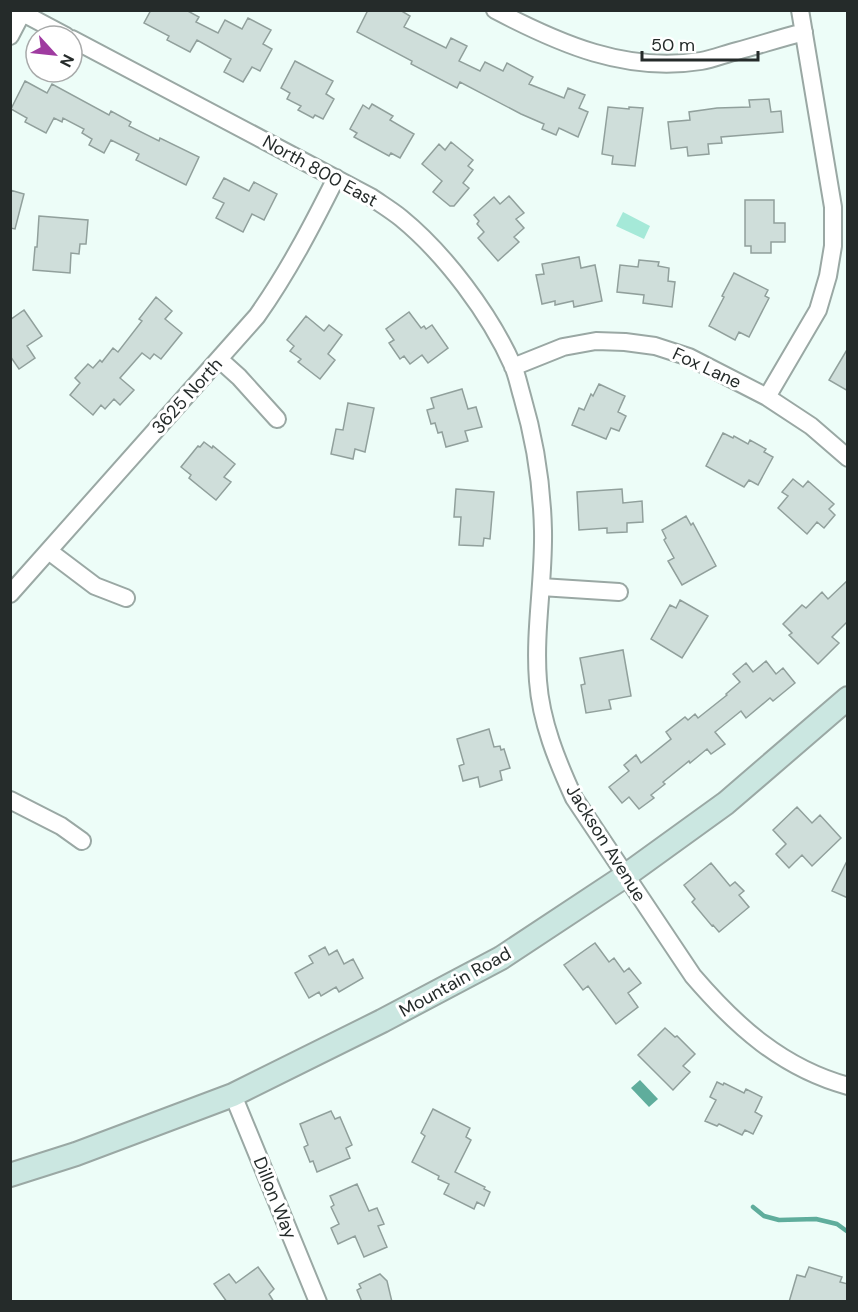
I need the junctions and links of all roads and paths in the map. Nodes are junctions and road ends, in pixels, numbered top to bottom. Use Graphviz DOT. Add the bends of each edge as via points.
graph roads {
  1 [pos="495,10"];
  2 [pos="800,10"];
  3 [pos="20,12"];
  4 [pos="515,15"];
  5 [pos="43,24"];
  6 [pos="804,32"];
  7 [pos="10,36"];
  8 [pos="84,45"];
  9 [pos="336,178"];
  10 [pos="840,206"];
  11 [pos="219,359"];
  12 [pos="513,367"];
  13 [pos="767,397"];
  14 [pos="277,419"];
  15 [pos="848,458"];
  16 [pos="50,552"];
  17 [pos="541,588"];
  18 [pos="619,592"];
  19 [pos="10,594"];
  20 [pos="126,598"];
  21 [pos="848,698"];
  22 [pos="10,800"];
  23 [pos="81,841"];
  24 [pos="625,876"];
  25 [pos="848,1086"];
  26 [pos="233,1095"];
  27 [pos="10,1175"];
  28 [pos="318,1302"];
  1 -- 4 [label="street"];
  2 -- 6 [label="street"];
  3 -- 5 [label="street"];
  3 -- 7 [label="street"];
  4 -- 6 [label="street" via="565,44 600,56 640,63 702,61"];
  6 -- 10 [label="street"];
  8 -- 9 [label="street, North 800 East"];
  9 -- 11 [label="street, 3625 North" via="279,286"];
  9 -- 12 [label="street, North 800 East" via="401,218 425,241 475,301"];
  10 -- 13 [label="street" via="818,310"];
  11 -- 14 [label="street"];
  11 -- 16 [label="street, 3625 North"];
  12 -- 13 [label="street, Fox Lane" via="563,347 596,341 624,342 655,346 689,357"];
  12 -- 17 [label="street, Jackson Avenue" via="541,484"];
  13 -- 15 [label="street, Fox Lane" via="812,426"];
  16 -- 19 [label="street, 3625 North"];
  16 -- 20 [label="street" via="94,586"];
  17 -- 18 [label="street"];
  17 -- 24 [label="street, Jackson Avenue" via="538,682 550,740 574,798"];
  21 -- 24 [label="street, Mountain Road" via="726,803"];
  22 -- 23 [label="street"];
  24 -- 25 [label="street, Jackson Avenue" via="693,976 740,1027 802,1069"];
  24 -- 26 [label="street, Mountain Road" via="501,958"];
  26 -- 27 [label="street, Mountain Road"];
  26 -- 28 [label="street, Dillon Way"];
}
